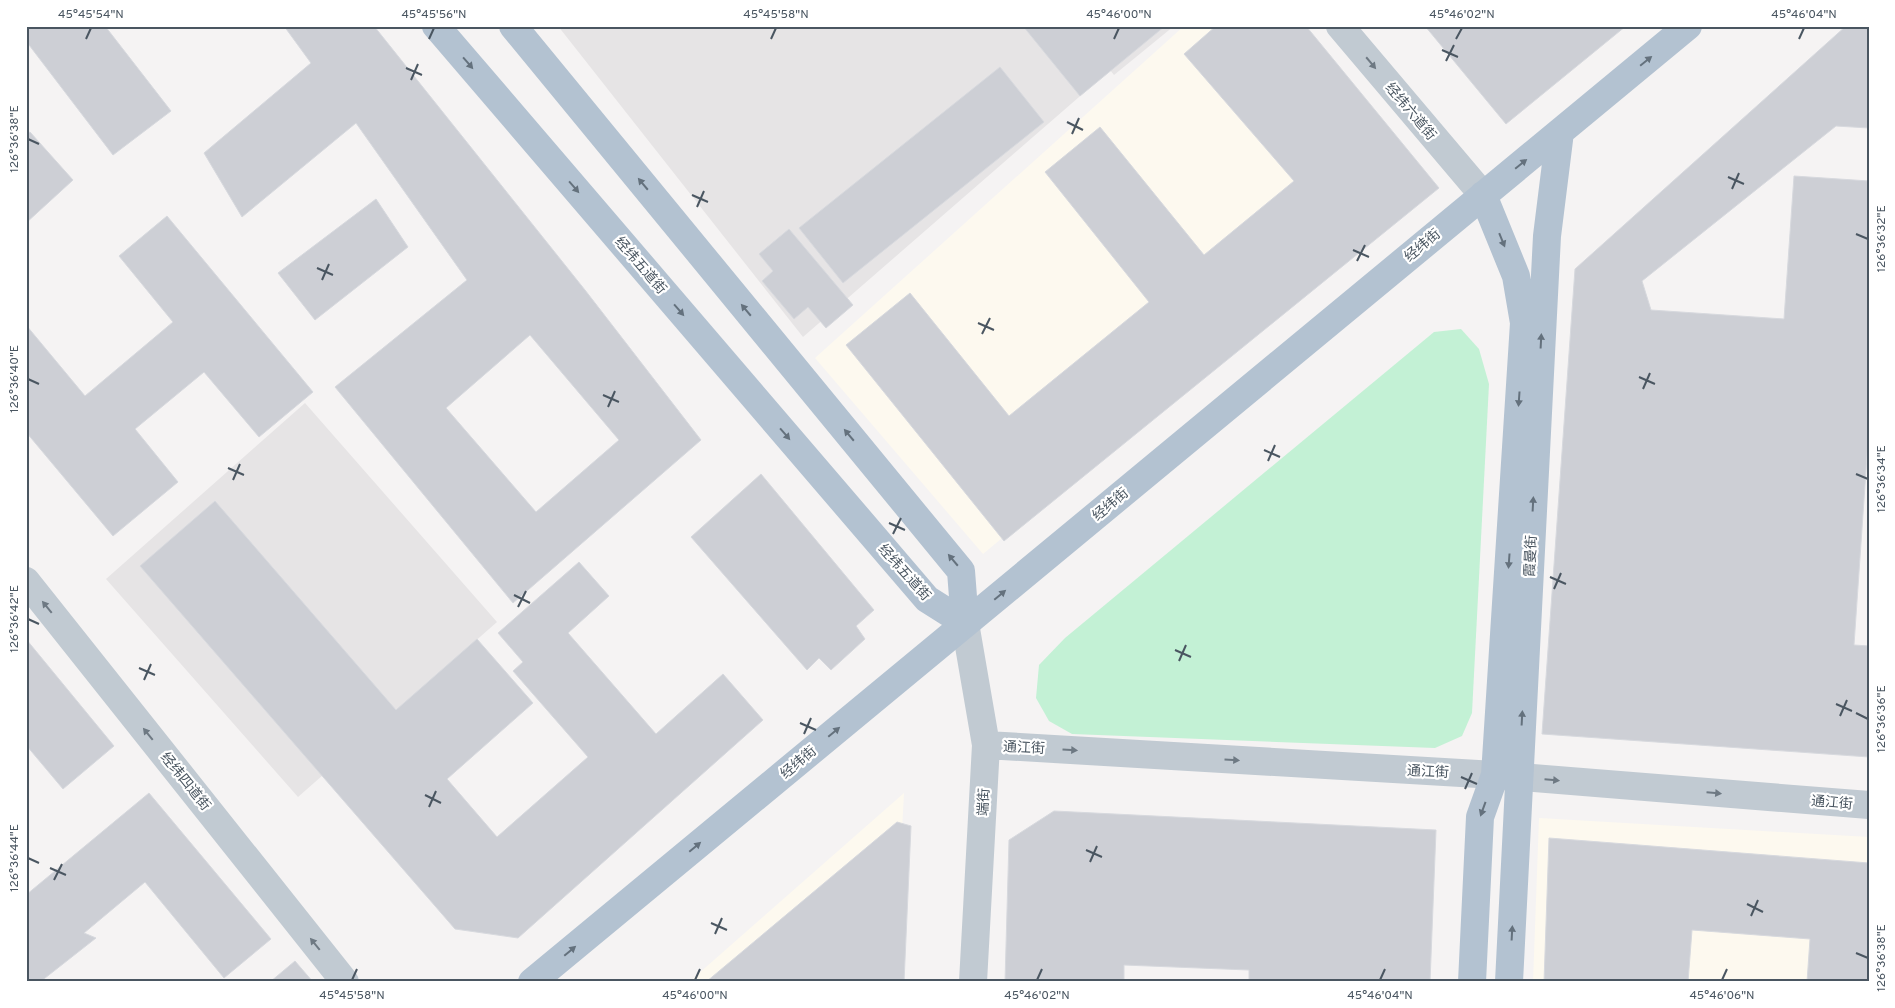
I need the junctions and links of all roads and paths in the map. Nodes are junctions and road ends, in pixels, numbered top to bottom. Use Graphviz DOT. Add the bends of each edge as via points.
graph roads {
  1 [pos="436,26"];
  2 [pos="512,26"];
  3 [pos="1340,26"];
  4 [pos="1688,26"];
  5 [pos="1560,132"];
  6 [pos="1483,195"];
  7 [pos="26,581"];
  8 [pos="966,623"];
  9 [pos="986,745"];
  10 [pos="1507,776"];
  11 [pos="1869,805"];
  12 [pos="345,982"];
  13 [pos="532,982"];
  14 [pos="973,982"];
  15 [pos="1472,982"];
  16 [pos="1510,982"];
  1 -- 8 [label="main road, 经纬五道街, one-way" via="927,599"];
  8 -- 2 [label="main road, one-way" via="961,570"];
  3 -- 6 [label="street, 经纬六道街, one-way"];
  5 -- 4 [label="main road, 经纬街, one-way"];
  6 -- 5 [label="main road, 经纬街, one-way"];
  10 -- 5 [label="main road, 霞曼街, one-way" via="1547,236"];
  8 -- 6 [label="main road, 经纬街, one-way"];
  6 -- 10 [label="main road, 霞曼街, one-way" via="1516,276 1524,323"];
  12 -- 7 [label="street, 经纬四道街, one-way"];
  8 -- 9 [label="street, 端街"];
  13 -- 8 [label="main road, 经纬街, one-way"];
  9 -- 10 [label="street, 通江街, one-way"];
  9 -- 14 [label="street, 端街"];
  10 -- 11 [label="street, 通江街, one-way"];
  10 -- 15 [label="main road, 霞曼街, one-way" via="1480,817"];
  16 -- 10 [label="main road, 霞曼街, one-way"];
}
